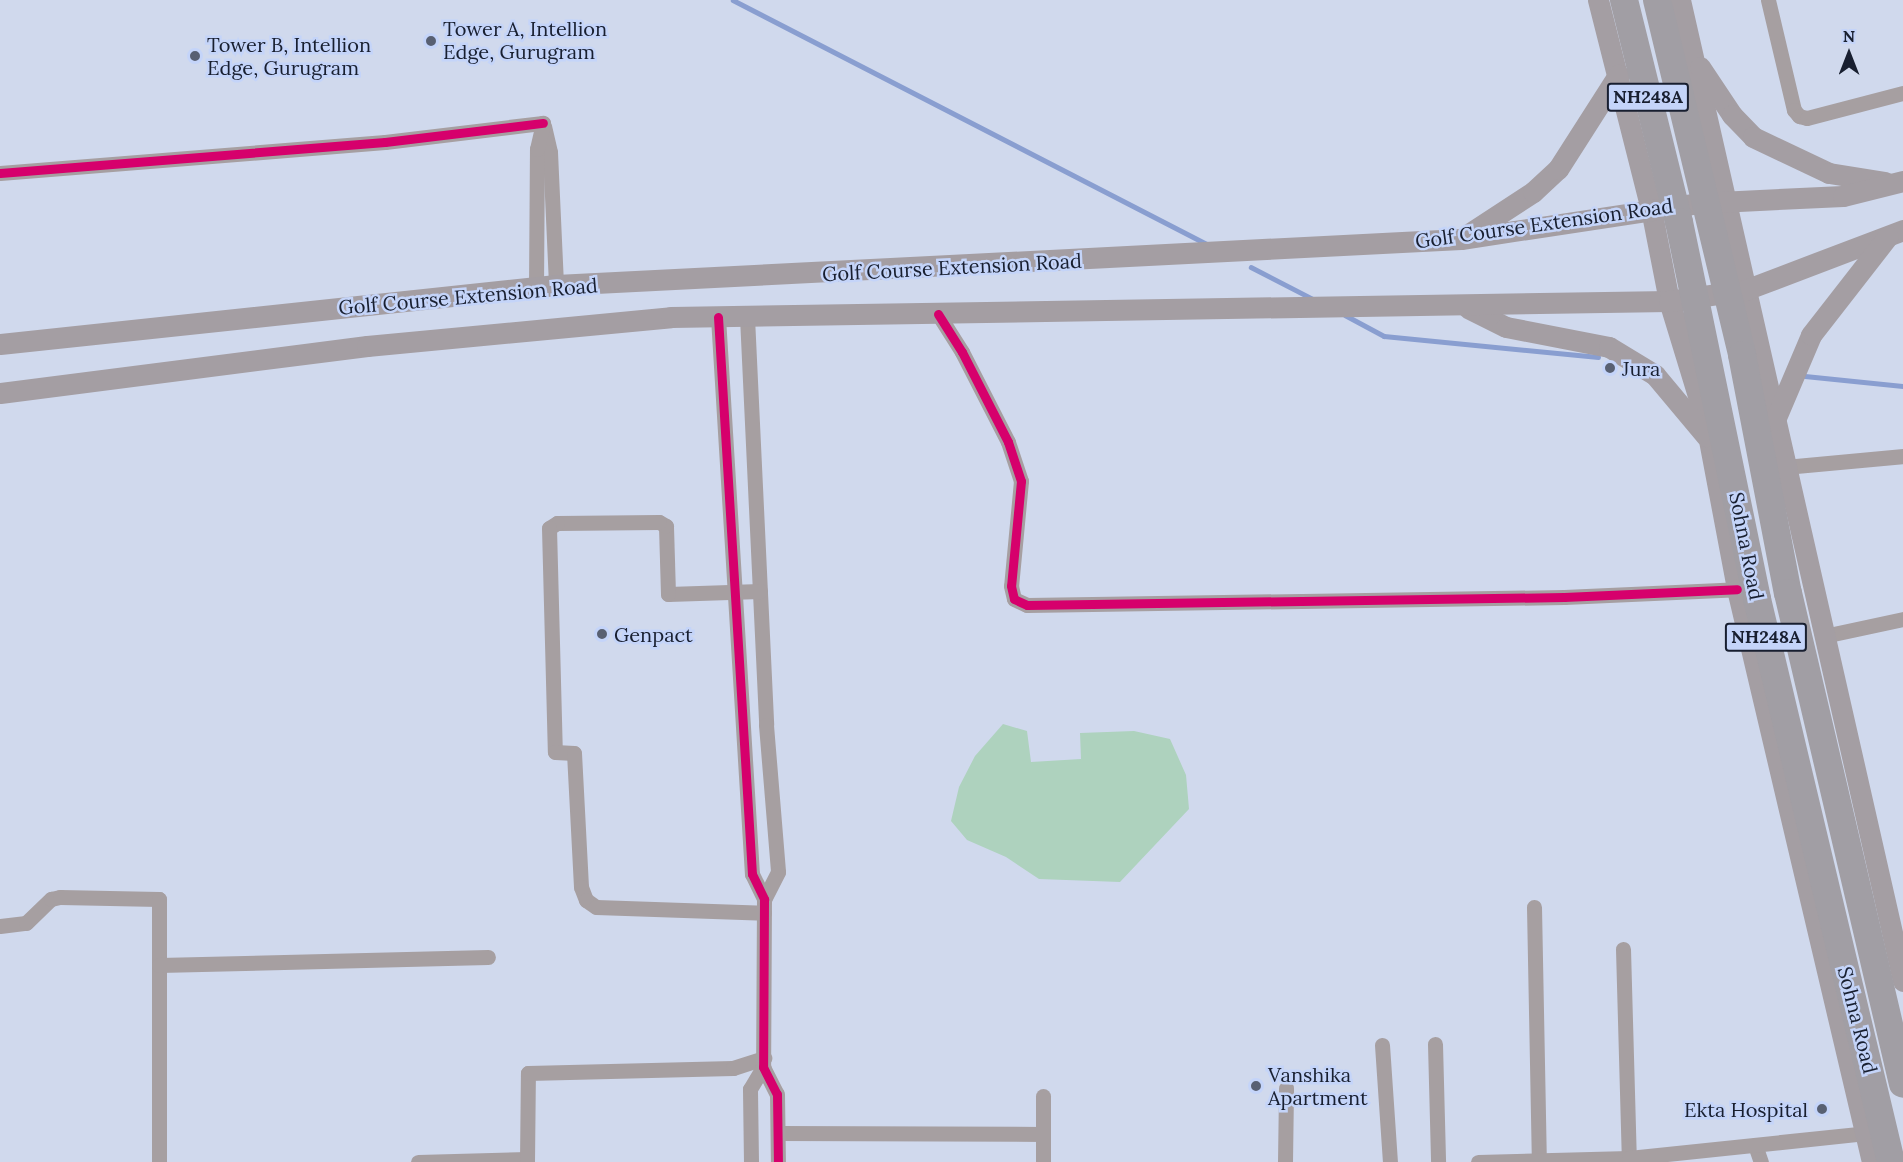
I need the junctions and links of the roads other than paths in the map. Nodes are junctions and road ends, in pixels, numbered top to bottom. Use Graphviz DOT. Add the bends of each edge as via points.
graph roads {
  1 [pos="1598,0"];
  2 [pos="1624,0"];
  3 [pos="1657,0"];
  4 [pos="1680,0"];
  5 [pos="1768,0"];
  6 [pos="1691,53"];
  7 [pos="1618,75"];
  8 [pos="1903,93"];
  9 [pos="0,173"];
  10 [pos="1899,182"];
  11 [pos="1714,194"];
  12 [pos="1662,201"];
  13 [pos="1896,233"];
  14 [pos="1461,239"];
  15 [pos="546,287"];
  16 [pos="1669,301"];
  17 [pos="1738,301"];
  18 [pos="1464,307"];
  19 [pos="938,314"];
  20 [pos="718,317"];
  21 [pos="747,317"];
  22 [pos="0,344"];
  23 [pos="0,393"];
  24 [pos="1775,420"];
  25 [pos="1709,440"];
  26 [pos="1903,456"];
  27 [pos="1785,467"];
  28 [pos="757,536"];
  29 [pos="732,537"];
  30 [pos="1737,589"];
  31 [pos="735,591"];
  32 [pos="760,591"];
  33 [pos="1903,619"];
  34 [pos="1824,636"];
  35 [pos="764,906"];
  36 [pos="1534,907"];
  37 [pos="0,926"];
  38 [pos="1623,949"];
  39 [pos="488,957"];
  40 [pos="159,965"];
  41 [pos="1839,970"];
  42 [pos="1893,973"];
  43 [pos="1435,1044"];
  44 [pos="1382,1045"];
  45 [pos="764,1063"];
  46 [pos="1903,1084"];
  47 [pos="1286,1088"];
  48 [pos="1043,1096"];
  49 [pos="778,1133"];
  50 [pos="1866,1133"];
  51 [pos="1043,1134"];
  52 [pos="1755,1145"];
  53 [pos="1629,1158"];
  54 [pos="1539,1159"];
  55 [pos="527,1160"];
  56 [pos="159,1162"];
  57 [pos="418,1162"];
  58 [pos="752,1162"];
  59 [pos="778,1162"];
  60 [pos="1042,1162"];
  61 [pos="1285,1162"];
  62 [pos="1390,1162"];
  63 [pos="1438,1162"];
  64 [pos="1488,1162"];
  65 [pos="1761,1162"];
  66 [pos="1872,1162"];
  67 [pos="1891,1162"];
  1 -- 7 [label="main road"];
  2 -- 12 [label="highway, Sohna Road / NH248A"];
  3 -- 11 [label="highway, Sohna Road / NH248A"];
  4 -- 6 [label="main road"];
  5 -- 8 [label="street" via="1794,110 1799,116 1807,118"];
  6 -- 10 [label="main road" via="1731,115 1753,137 1829,173"];
  6 -- 11 [label="main road"];
  7 -- 12 [label="main road"];
  7 -- 14 [label="main road" via="1558,170 1533,192"];
  9 -- 15 [label="street" via="385,142 543,123 537,148"];
  10 -- 11 [label="main road, Golf Course Extension Road" via="1844,196"];
  11 -- 12 [label="main road, Golf Course Extension Road"];
  11 -- 17 [label="highway, Sohna Road / NH248A"];
  12 -- 14 [label="main road, Golf Course Extension Road"];
  12 -- 16 [label="main road"];
  12 -- 41 [label="highway, Sohna Road / NH248A" via="1699,317"];
  13 -- 17 [label="main road"];
  13 -- 24 [label="main road" via="1811,335"];
  14 -- 15 [label="main road, Golf Course Extension Road"];
  15 -- 22 [label="main road, Golf Course Extension Road"];
  16 -- 17 [label="main road"];
  16 -- 18 [label="main road"];
  16 -- 25 [label="main road"];
  17 -- 24 [label="main road"];
  17 -- 42 [label="highway, Sohna Road / NH248A" via="1788,593 1872,951"];
  18 -- 19 [label="main road"];
  18 -- 25 [label="main road" via="1506,327 1610,347 1655,375"];
  19 -- 21 [label="main road"];
  19 -- 30 [label="street" via="968,362 1008,442 1021,481 1011,586 1014,599 1027,605 1552,598"];
  20 -- 21 [label="main road"];
  20 -- 23 [label="main road" via="563,325"];
  20 -- 29 [label="street"];
  21 -- 28 [label="street"];
  24 -- 27 [label="main road"];
  25 -- 30 [label="main road"];
  26 -- 27 [label="street"];
  27 -- 34 [label="main road"];
  28 -- 29 [label="street"];
  28 -- 32 [label="street"];
  29 -- 31 [label="street"];
  30 -- 41 [label="main road"];
  31 -- 32 [label="street"];
  31 -- 35 [label="street" via="752,874"];
  31 -- 35 [label="street" via="668,594 666,526 659,522 557,523 549,528 555,752 574,753 581,887 586,900 597,907"];
  32 -- 35 [label="street" via="778,872"];
  33 -- 34 [label="street"];
  34 -- 42 [label="main road"];
  35 -- 45 [label="street"];
  36 -- 54 [label="street"];
  37 -- 40 [label="street" via="26,923 51,899 60,897 159,899"];
  38 -- 53 [label="street"];
  39 -- 40 [label="street"];
  40 -- 56 [label="street"];
  41 -- 42 [label="main road"];
  41 -- 50 [label="main road"];
  41 -- 67 [label="highway, Sohna Road / NH248A"];
  42 -- 46 [label="highway, Sohna Road / NH248A"];
  43 -- 63 [label="street"];
  44 -- 62 [label="street"];
  45 -- 49 [label="street" via="777,1094"];
  45 -- 55 [label="street" via="724,1068 528,1073"];
  45 -- 58 [label="street" via="750,1089"];
  47 -- 61 [label="street"];
  48 -- 51 [label="street"];
  49 -- 51 [label="street"];
  49 -- 59 [label="street"];
  50 -- 52 [label="street"];
  50 -- 66 [label="main road"];
  51 -- 60 [label="street"];
  52 -- 53 [label="street"];
  52 -- 65 [label="street"];
  53 -- 54 [label="street"];
  54 -- 64 [label="street"];
  55 -- 57 [label="street"];
}
